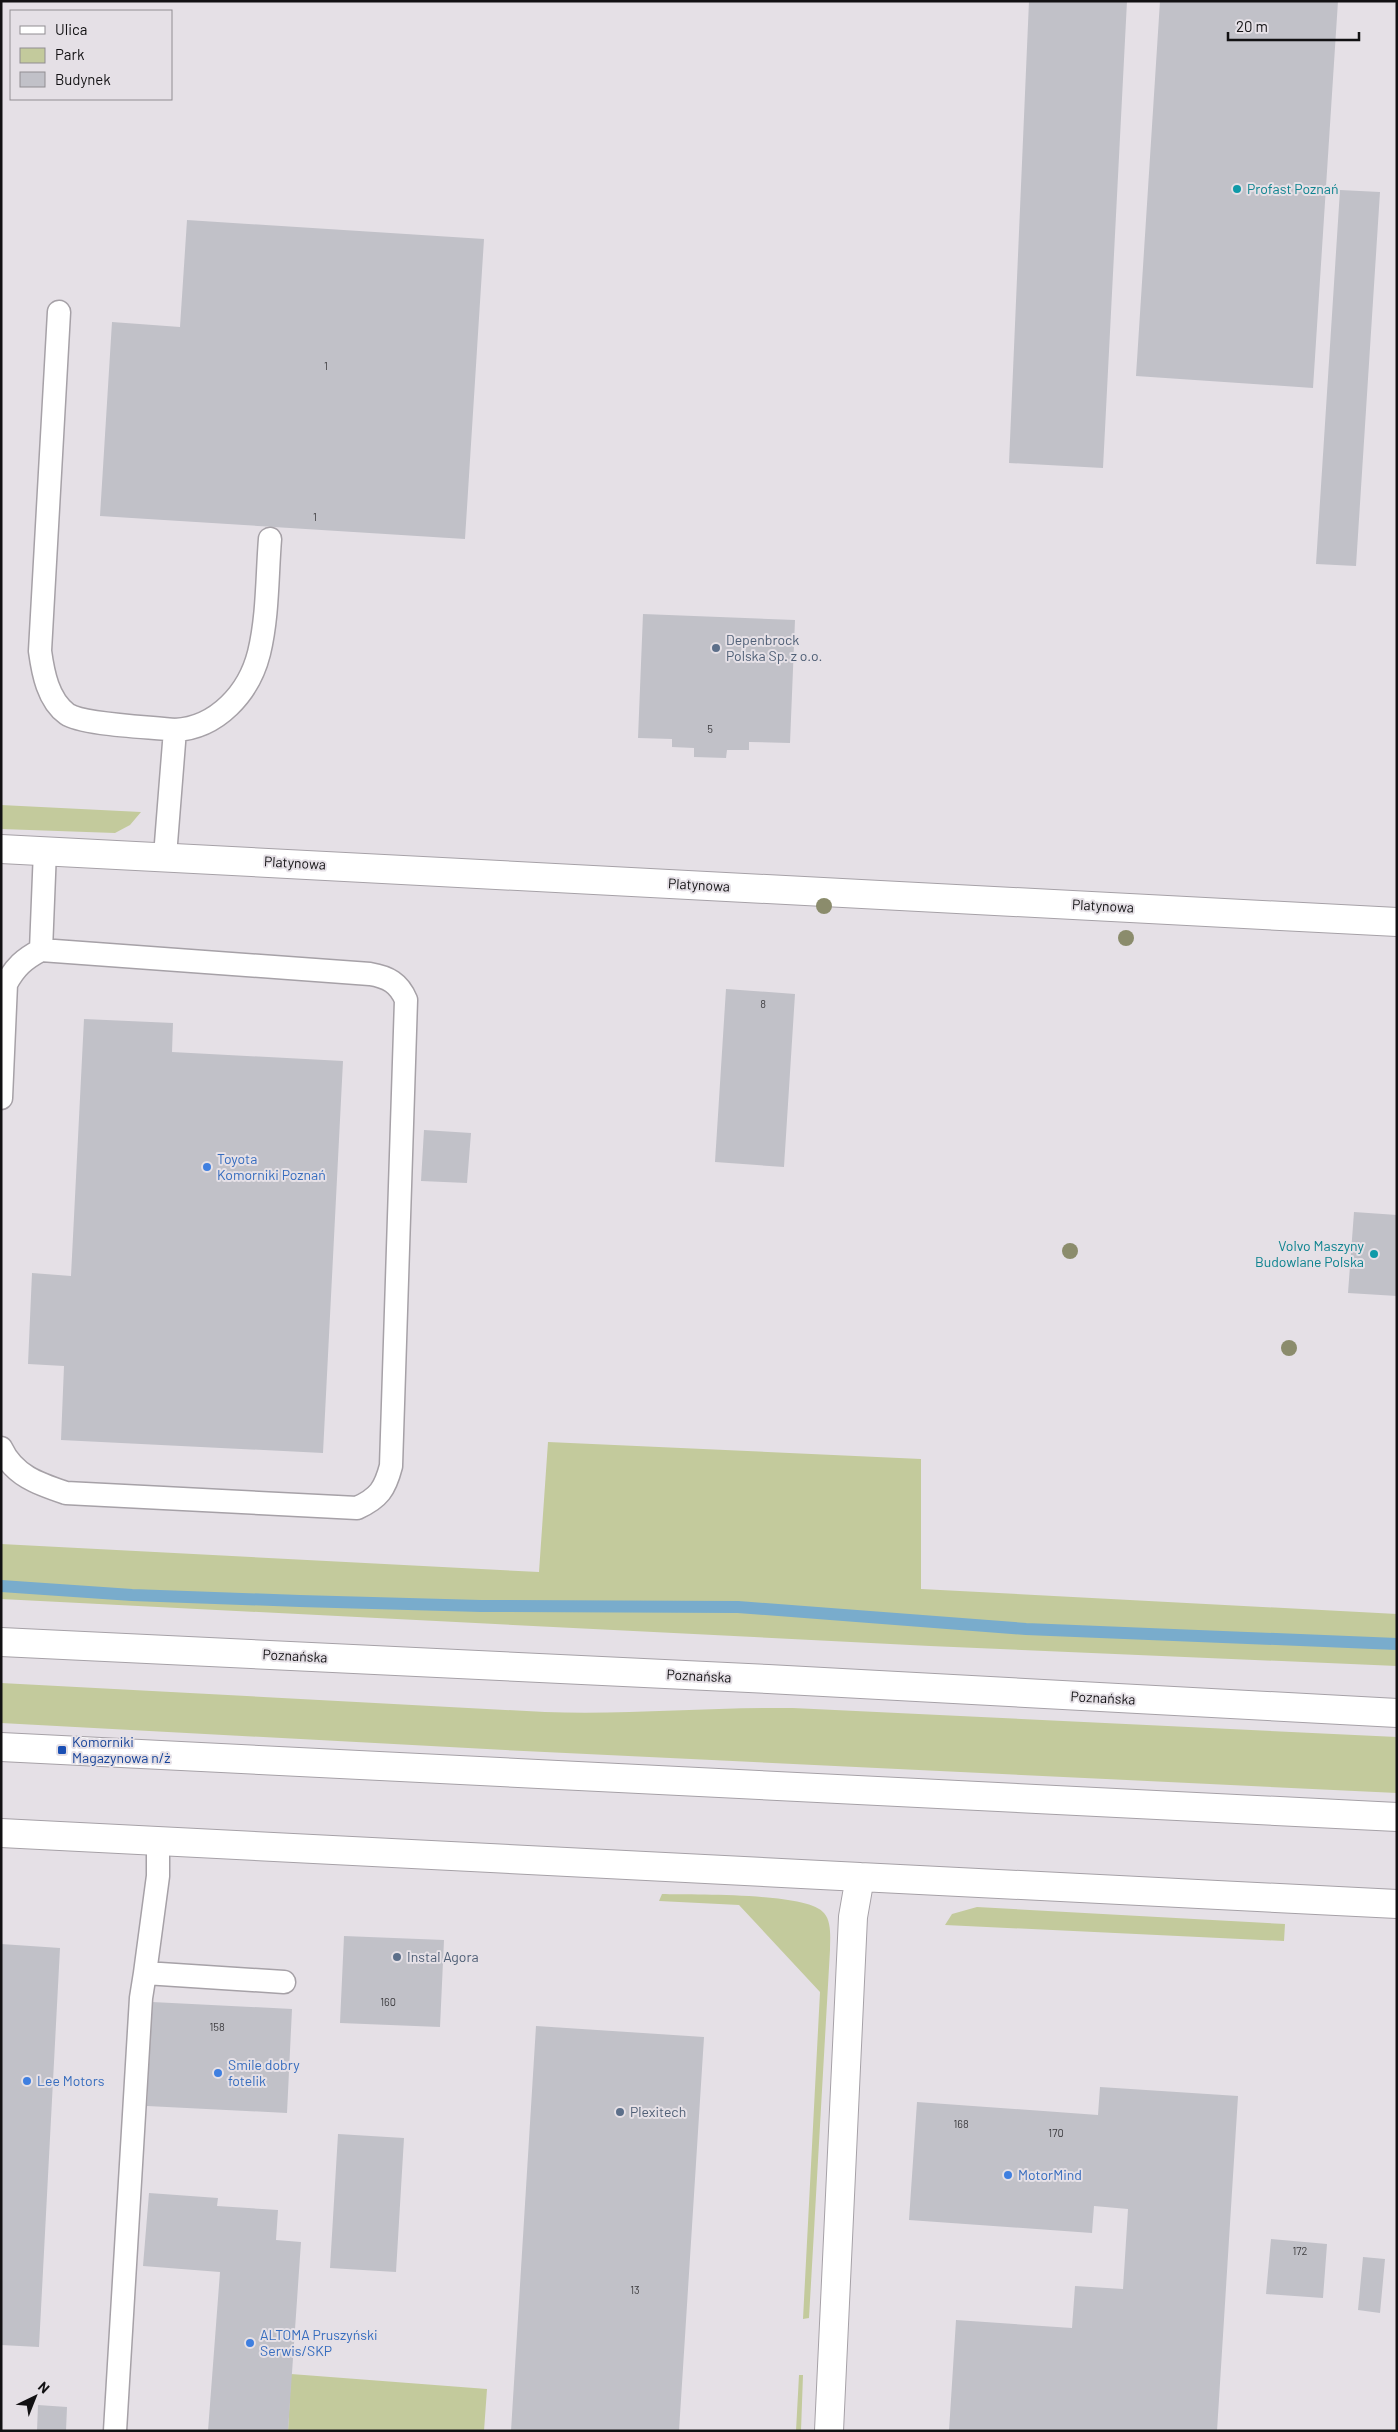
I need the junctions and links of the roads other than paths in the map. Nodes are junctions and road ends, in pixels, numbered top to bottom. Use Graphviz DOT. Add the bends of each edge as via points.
graph roads {
  1 [pos="60,312"];
  2 [pos="270,539"];
  3 [pos="175,730"];
  4 [pos="1,848"];
  5 [pos="45,850"];
  6 [pos="165,856"];
  7 [pos="1397,922"];
  8 [pos="41,950"];
  9 [pos="1,1098"];
  10 [pos="1,1448"];
  11 [pos="1,1642"];
  12 [pos="1397,1713"];
  13 [pos="1,1747"];
  14 [pos="1397,1818"];
  15 [pos="1,1833"];
  16 [pos="158,1841"];
  17 [pos="860,1877"];
  18 [pos="1397,1904"];
  19 [pos="145,1973"];
  20 [pos="284,1982"];
  21 [pos="115,2431"];
  22 [pos="829,2431"];
  1 -- 3 [label="lane" via="40,651 44,677 54,700 68,714 87,720"];
  2 -- 3 [label="lane" via="259,654 248,678 234,702 213,720 192,729"];
  3 -- 6 [label="lane"];
  4 -- 5 [label="street, Platynowa"];
  5 -- 6 [label="street, Platynowa"];
  5 -- 8 [label="lane"];
  6 -- 7 [label="street, Platynowa"];
  8 -- 9 [label="lane" via="14,969 6,984"];
  8 -- 10 [label="lane" via="370,974 382,976 401,988 406,1000 392,1466 386,1485 373,1500 357,1508 66,1493 38,1484 17,1471"];
  11 -- 12 [label="street, Poznańska"];
  13 -- 14 [label="street"];
  15 -- 16 [label="street"];
  16 -- 17 [label="street"];
  16 -- 19 [label="lane" via="158,1876"];
  17 -- 18 [label="street"];
  17 -- 22 [label="street" via="853,1917"];
  19 -- 20 [label="lane"];
  19 -- 21 [label="lane"];
}
